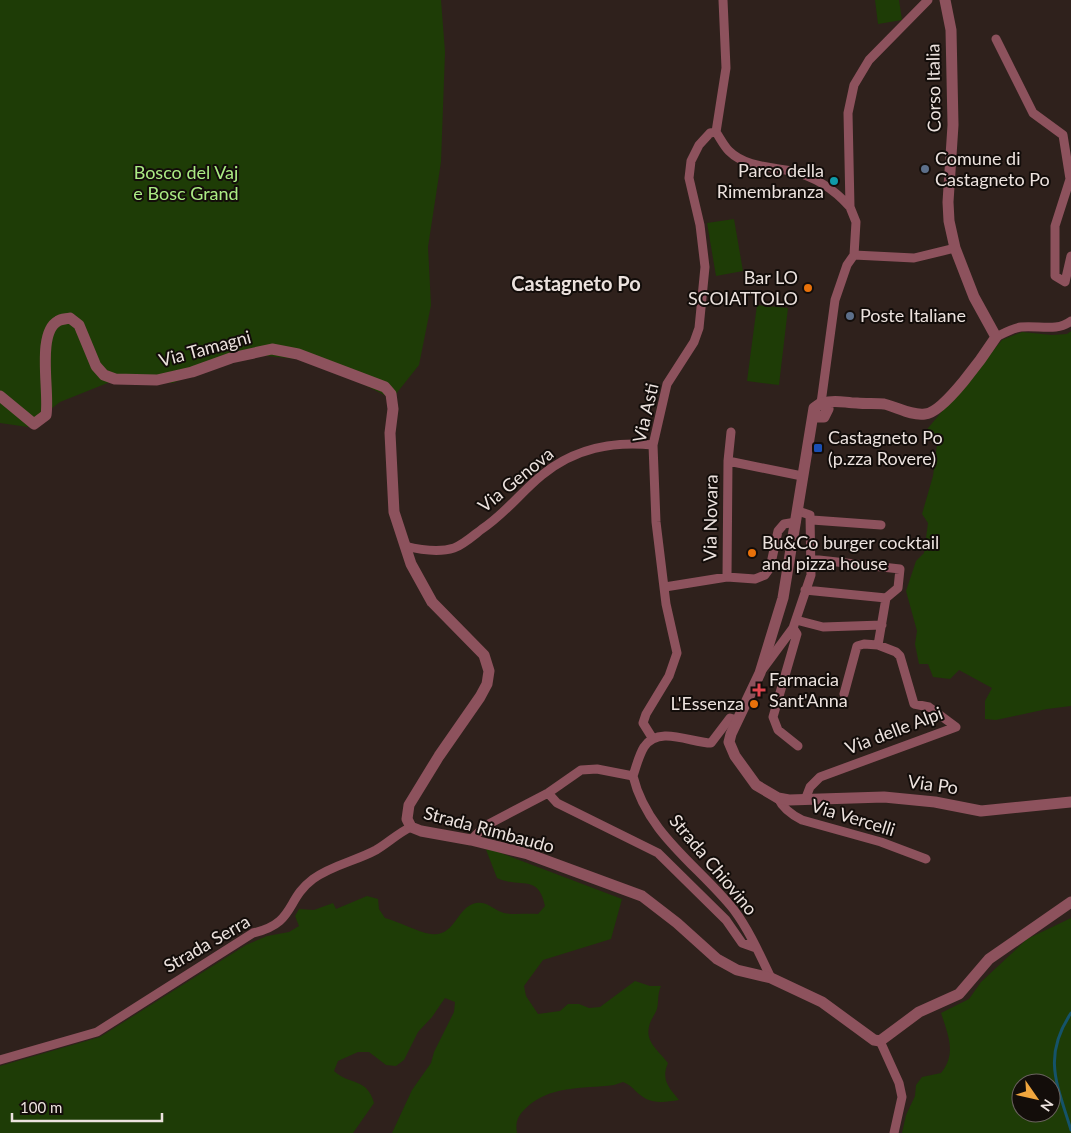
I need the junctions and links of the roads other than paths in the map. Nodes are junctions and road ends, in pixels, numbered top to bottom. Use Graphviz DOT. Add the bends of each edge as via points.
graph roads {
  1 [pos="723,0"];
  2 [pos="928,0"];
  3 [pos="945,0"];
  4 [pos="996,39"];
  5 [pos="716,132"];
  6 [pos="850,208"];
  7 [pos="955,248"];
  8 [pos="854,255"];
  9 [pos="1071,256"];
  10 [pos="1071,321"];
  11 [pos="996,337"];
  12 [pos="0,396"];
  13 [pos="822,409"];
  14 [pos="731,432"];
  15 [pos="653,445"];
  16 [pos="728,461"];
  17 [pos="802,476"];
  18 [pos="797,517"];
  19 [pos="812,520"];
  20 [pos="881,525"];
  21 [pos="405,546"];
  22 [pos="810,559"];
  23 [pos="727,577"];
  24 [pos="665,587"];
  25 [pos="806,590"];
  26 [pos="886,598"];
  27 [pos="795,624"];
  28 [pos="882,625"];
  29 [pos="878,646"];
  30 [pos="760,673"];
  31 [pos="844,694"];
  32 [pos="737,720"];
  33 [pos="653,740"];
  34 [pos="798,746"];
  35 [pos="633,776"];
  36 [pos="548,793"];
  37 [pos="784,799"];
  38 [pos="805,800"];
  39 [pos="1071,802"];
  40 [pos="411,827"];
  41 [pos="471,840"];
  42 [pos="926,859"];
  43 [pos="1071,902"];
  44 [pos="756,948"];
  45 [pos="771,978"];
  46 [pos="880,1041"];
  47 [pos="0,1060"];
  48 [pos="894,1133"];
  1 -- 5 [label="street" via="726,68"];
  2 -- 6 [label="street" via="869,60 854,85 848,113"];
  3 -- 7 [label="street, Corso Italia" via="950,30 954,138 948,202"];
  4 -- 9 [label="street" via="1033,113 1063,135 1070,179 1055,226 1055,276 1065,282"];
  5 -- 6 [label="street" via="729,151 740,159 817,181 837,193"];
  5 -- 15 [label="street, Via Asti" via="710,133 699,145 691,161 689,178 700,224 705,267 699,328 694,342 667,384"];
  6 -- 8 [label="street" via="856,222"];
  7 -- 8 [label="street" via="914,258"];
  7 -- 11 [label="street, Corso Italia" via="974,297"];
  8 -- 13 [label="street" via="847,265 835,300"];
  10 -- 11 [label="street" via="1064,326 1022,327"];
  11 -- 13 [label="street" via="934,411 922,415 883,404 845,403"];
  12 -- 21 [label="street, Via Tamagni" via="34,424 46,415 47,342 58,321 70,318 79,325 96,366 104,375 115,379 156,380 272,349 298,354 364,378 385,387 391,394 394,512"];
  13 -- 17 [label="street" via="811,437"];
  14 -- 16 [label="street, Via Novara"];
  15 -- 21 [label="street, Via Genova" via="607,444 572,456 543,475 493,522 455,548 428,551"];
  15 -- 24 [label="street, Via Asti" via="656,522"];
  16 -- 17 [label="street, Via Novara"];
  16 -- 23 [label="street, Via Novara"];
  17 -- 18 [label="street"];
  18 -- 19 [label="street" via="810,515"];
  18 -- 23 [label="street" via="778,531 770,568 765,575 755,579"];
  18 -- 30 [label="street" via="783,598"];
  19 -- 20 [label="street"];
  19 -- 22 [label="street"];
  21 -- 40 [label="street, Strada Rimbaudo" via="432,602 484,655 489,671 480,697 409,804 407,819"];
  22 -- 25 [label="street" via="811,576"];
  22 -- 26 [label="street" via="900,569 898,588"];
  23 -- 24 [label="street"];
  24 -- 33 [label="street, Via Asti" via="677,653 669,676 643,723"];
  25 -- 26 [label="street"];
  25 -- 27 [label="street"];
  26 -- 28 [label="street"];
  27 -- 28 [label="street" via="823,627"];
  27 -- 30 [label="street"];
  27 -- 34 [label="street" via="796,634 773,717 778,730"];
  28 -- 29 [label="street"];
  29 -- 31 [label="street" via="857,646"];
  29 -- 38 [label="street, Via delle Alpi" via="900,656 914,704 929,707 956,727 820,777 810,787"];
  30 -- 32 [label="street"];
  32 -- 33 [label="street" via="730,718 711,742 664,736"];
  32 -- 37 [label="street" via="731,734 731,750 756,785"];
  33 -- 35 [label="street" via="645,747"];
  35 -- 36 [label="street" via="597,769 581,770"];
  35 -- 44 [label="street, Strada Chiovino" via="642,804 672,847 733,909"];
  36 -- 41 [label="street" via="485,826"];
  36 -- 44 [label="street, Strada Chiovino" via="557,803 658,852 726,920 742,943"];
  37 -- 38 [label="street, Via Po"];
  37 -- 42 [label="street, Via Vercelli" via="781,805 802,820 881,842"];
  38 -- 39 [label="street, Via Po" via="884,797 981,811"];
  40 -- 41 [label="street, Strada Rimbaudo" via="421,832"];
  40 -- 47 [label="street, Strada Serra" via="375,850 329,869 312,880 279,923 253,932 97,1032"];
  41 -- 45 [label="street, Strada Rimbaudo" via="528,854 642,896 717,959 737,970"];
  43 -- 46 [label="street" via="989,960 959,994 919,1012"];
  44 -- 45 [label="street, Strada Chiovino"];
  45 -- 46 [label="street, Strada Rimbaudo" via="822,1002 861,1033"];
  46 -- 48 [label="street" via="902,1097"];
}
